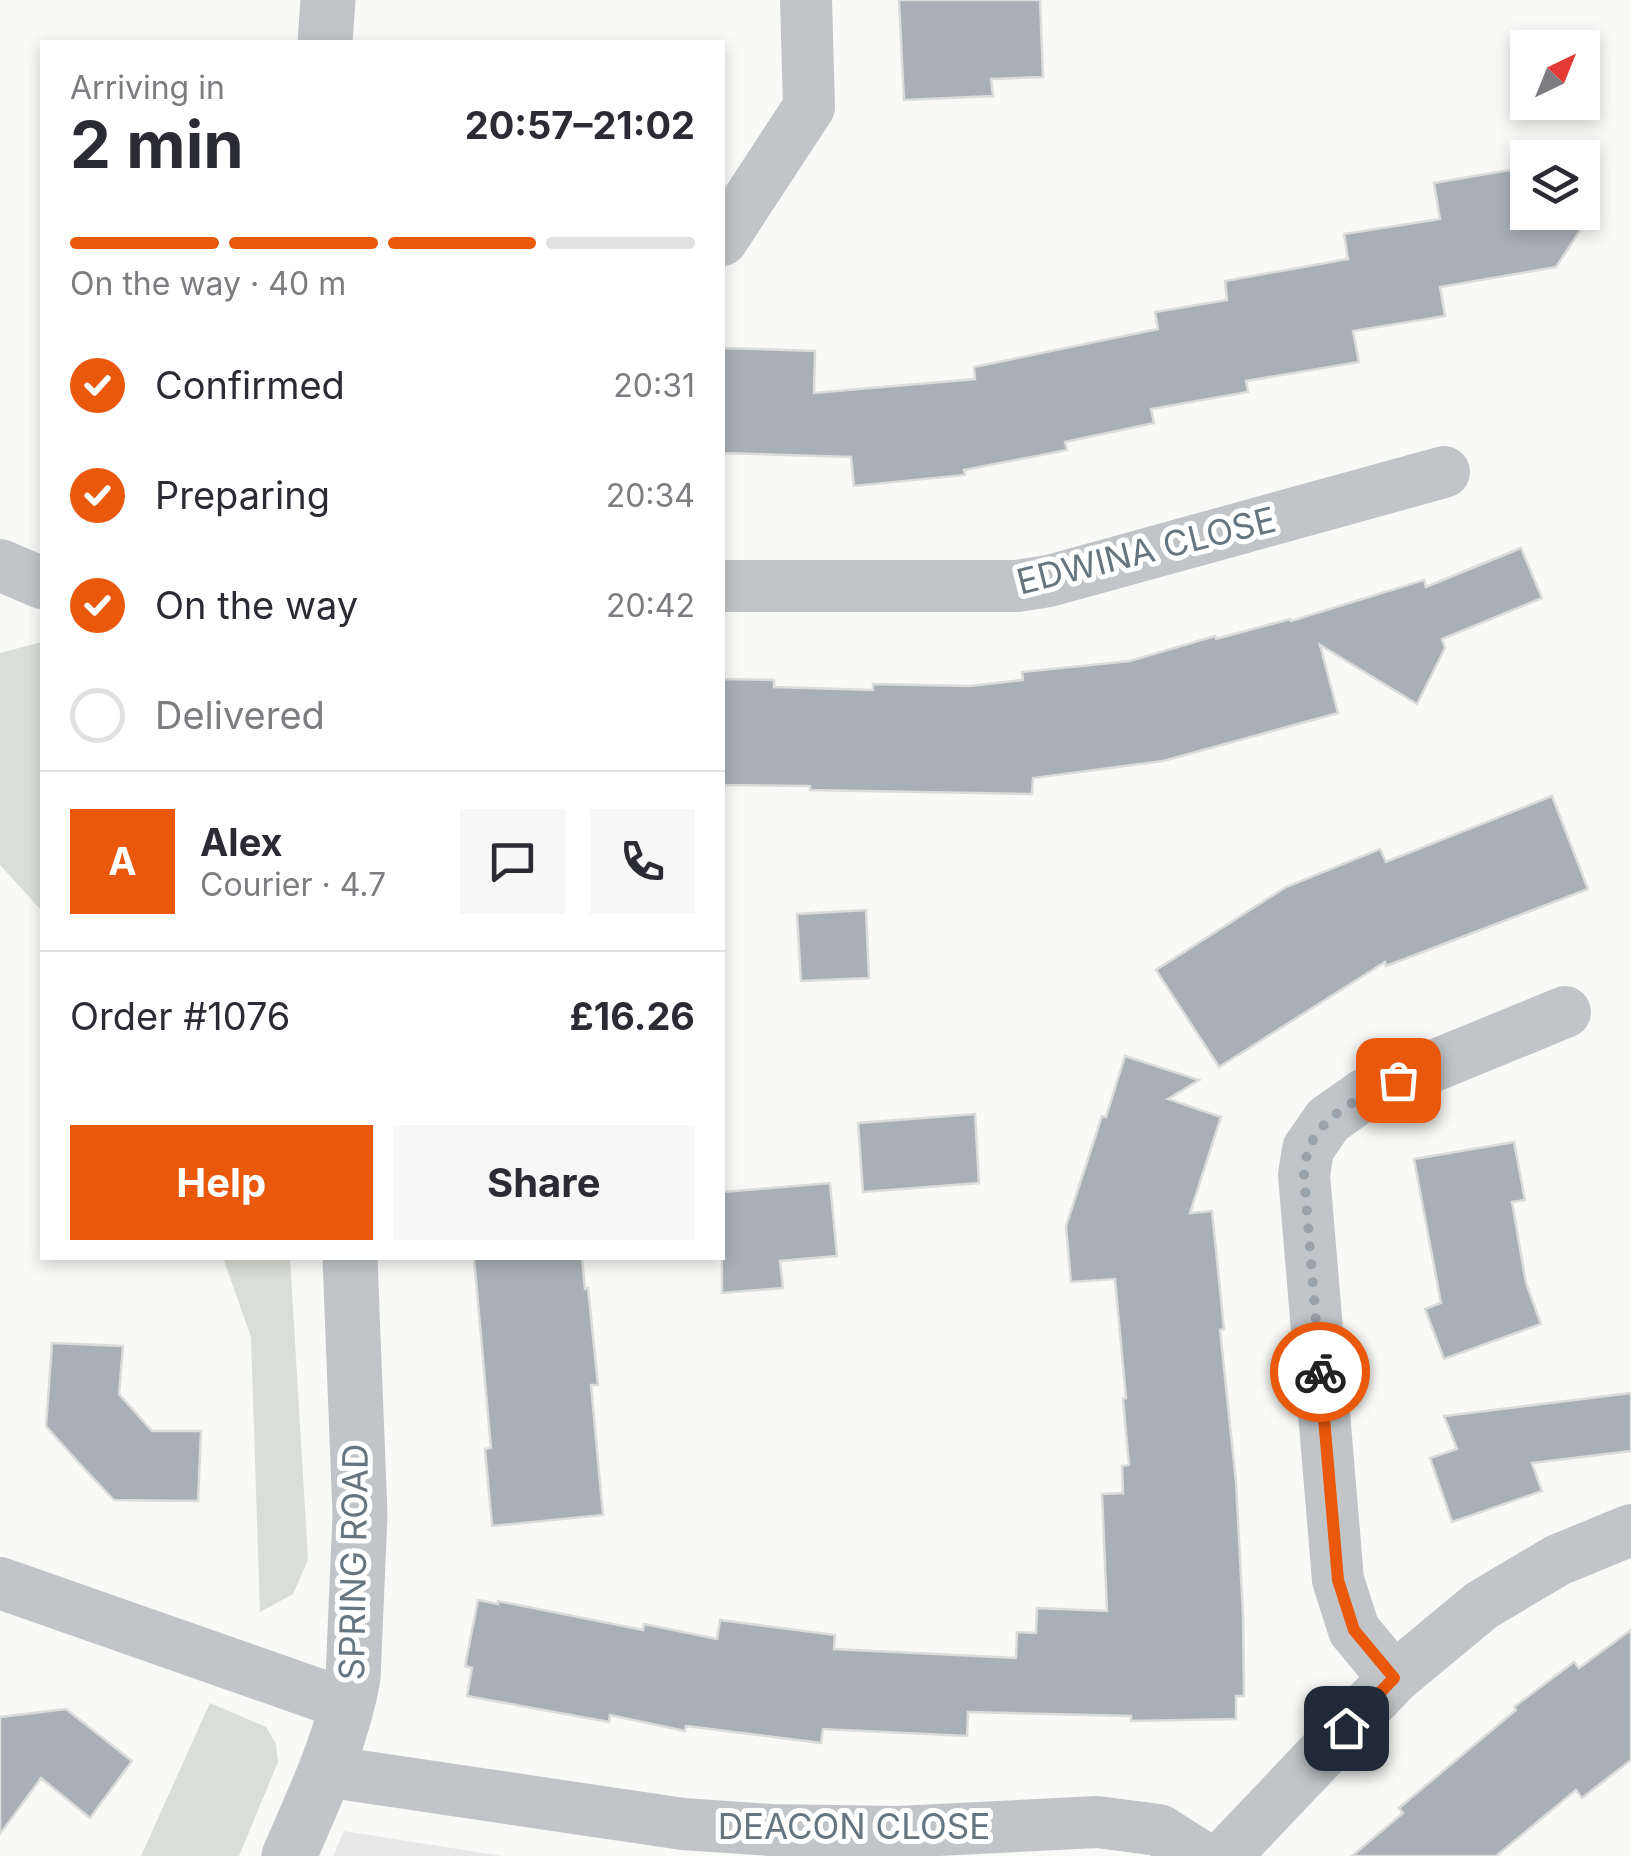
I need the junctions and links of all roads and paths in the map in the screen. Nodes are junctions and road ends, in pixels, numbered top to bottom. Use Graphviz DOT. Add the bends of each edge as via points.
graph roads {
  1 [pos="328,0"];
  2 [pos="806,0"];
  3 [pos="325,40"];
  4 [pos="725,235"];
  5 [pos="1444,472"];
  6 [pos="0,565"];
  7 [pos="40,582"];
  8 [pos="725,586"];
  9 [pos="1565,1012"];
  10 [pos="350,1260"];
  11 [pos="1631,1530"];
  12 [pos="0,1584"];
  13 [pos="1394,1678"];
  14 [pos="348,1705"];
  15 [pos="325,1771"];
  16 [pos="290,1856"];
  17 [pos="1200,1856"];
  18 [pos="1225,1856"];
  1 -- 3 [label="street"];
  2 -- 4 [label="street" via="809,107"];
  5 -- 8 [label="street, EDWINA CLOSE" via="1049,581"];
  6 -- 7 [label="street"];
  9 -- 13 [label="street" via="1365,1094 1328,1120 1308,1149 1304,1175 1338,1580 1354,1630"];
  10 -- 14 [label="street, SPRING ROAD" via="360,1516"];
  11 -- 13 [label="street" via="1558,1560 1482,1605"];
  12 -- 14 [label="street"];
  13 -- 18 [label="street"];
  14 -- 15 [label="street, SPRING ROAD"];
  15 -- 16 [label="street, SPRING ROAD"];
  15 -- 17 [label="street, DEACON CLOSE" via="727,1829 898,1832 1097,1822 1159,1830"];
}
